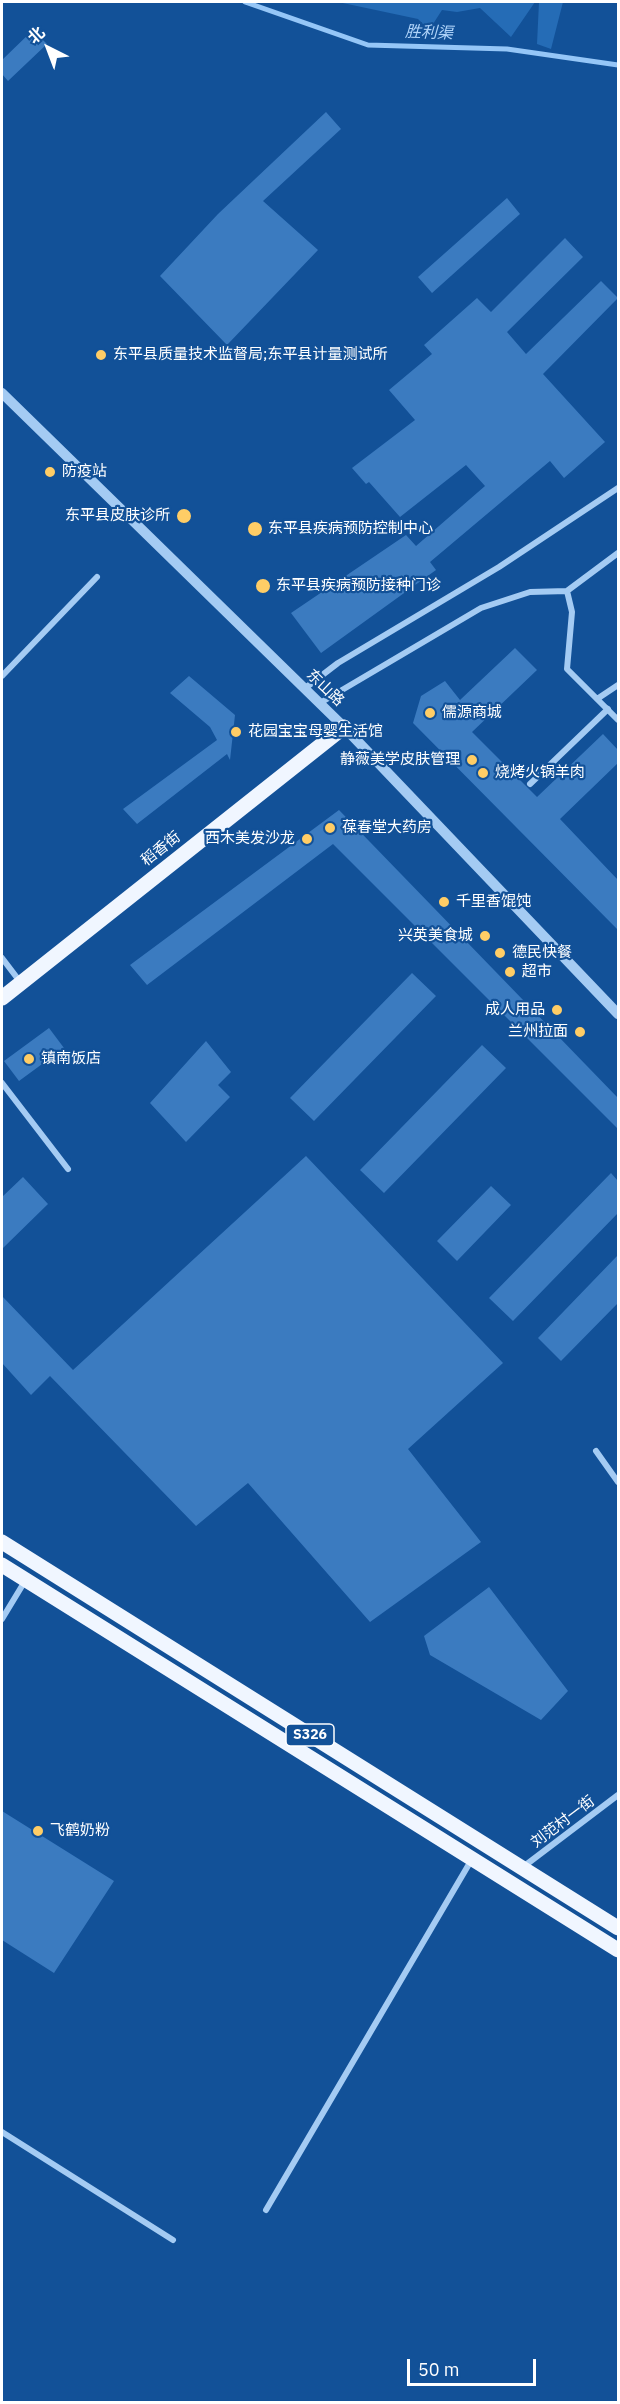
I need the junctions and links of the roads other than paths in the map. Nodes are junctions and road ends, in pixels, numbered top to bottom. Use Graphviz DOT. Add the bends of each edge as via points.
graph roads {
  1 [pos="2,393"];
  2 [pos="618,488"];
  3 [pos="618,553"];
  4 [pos="97,577"];
  5 [pos="567,591"];
  6 [pos="2,676"];
  7 [pos="618,685"];
  8 [pos="304,689"];
  9 [pos="597,699"];
  10 [pos="319,704"];
  11 [pos="608,709"];
  12 [pos="618,720"];
  13 [pos="344,727"];
  14 [pos="530,784"];
  15 [pos="2,958"];
  16 [pos="21,983"];
  17 [pos="2,998"];
  18 [pos="618,1014"];
  19 [pos="2,1083"];
  20 [pos="68,1169"];
  21 [pos="596,1451"];
  22 [pos="618,1482"];
  23 [pos="2,1542"];
  24 [pos="2,1565"];
  25 [pos="25,1580"];
  26 [pos="2,1619"];
  27 [pos="618,1795"];
  28 [pos="472,1859"];
  29 [pos="522,1867"];
  30 [pos="618,1928"];
  31 [pos="618,1950"];
  32 [pos="2,2133"];
  33 [pos="266,2210"];
  34 [pos="173,2240"];
  1 -- 8 [label="street, 东山路"];
  2 -- 8 [label="street" via="499,567 338,663"];
  3 -- 5 [label="street"];
  4 -- 6 [label="street"];
  5 -- 9 [label="street" via="572,612 567,669"];
  5 -- 10 [label="street" via="530,592 481,608"];
  7 -- 9 [label="street"];
  8 -- 10 [label="street, 东山路"];
  9 -- 11 [label="street"];
  10 -- 13 [label="street, 东山路"];
  11 -- 12 [label="street"];
  11 -- 14 [label="street"];
  13 -- 16 [label="main road, 稻香街"];
  13 -- 18 [label="street, 东山路"];
  15 -- 16 [label="street"];
  16 -- 17 [label="main road, 稻香街"];
  19 -- 20 [label="street"];
  21 -- 22 [label="street"];
  23 -- 29 [label="main road, S326"];
  24 -- 25 [label="main road, S326"];
  25 -- 26 [label="street"];
  25 -- 28 [label="main road, S326"];
  27 -- 29 [label="street, 刘范村一街"];
  28 -- 31 [label="main road, S326"];
  28 -- 33 [label="street"];
  29 -- 30 [label="main road, S326"];
  32 -- 34 [label="street"];
}
